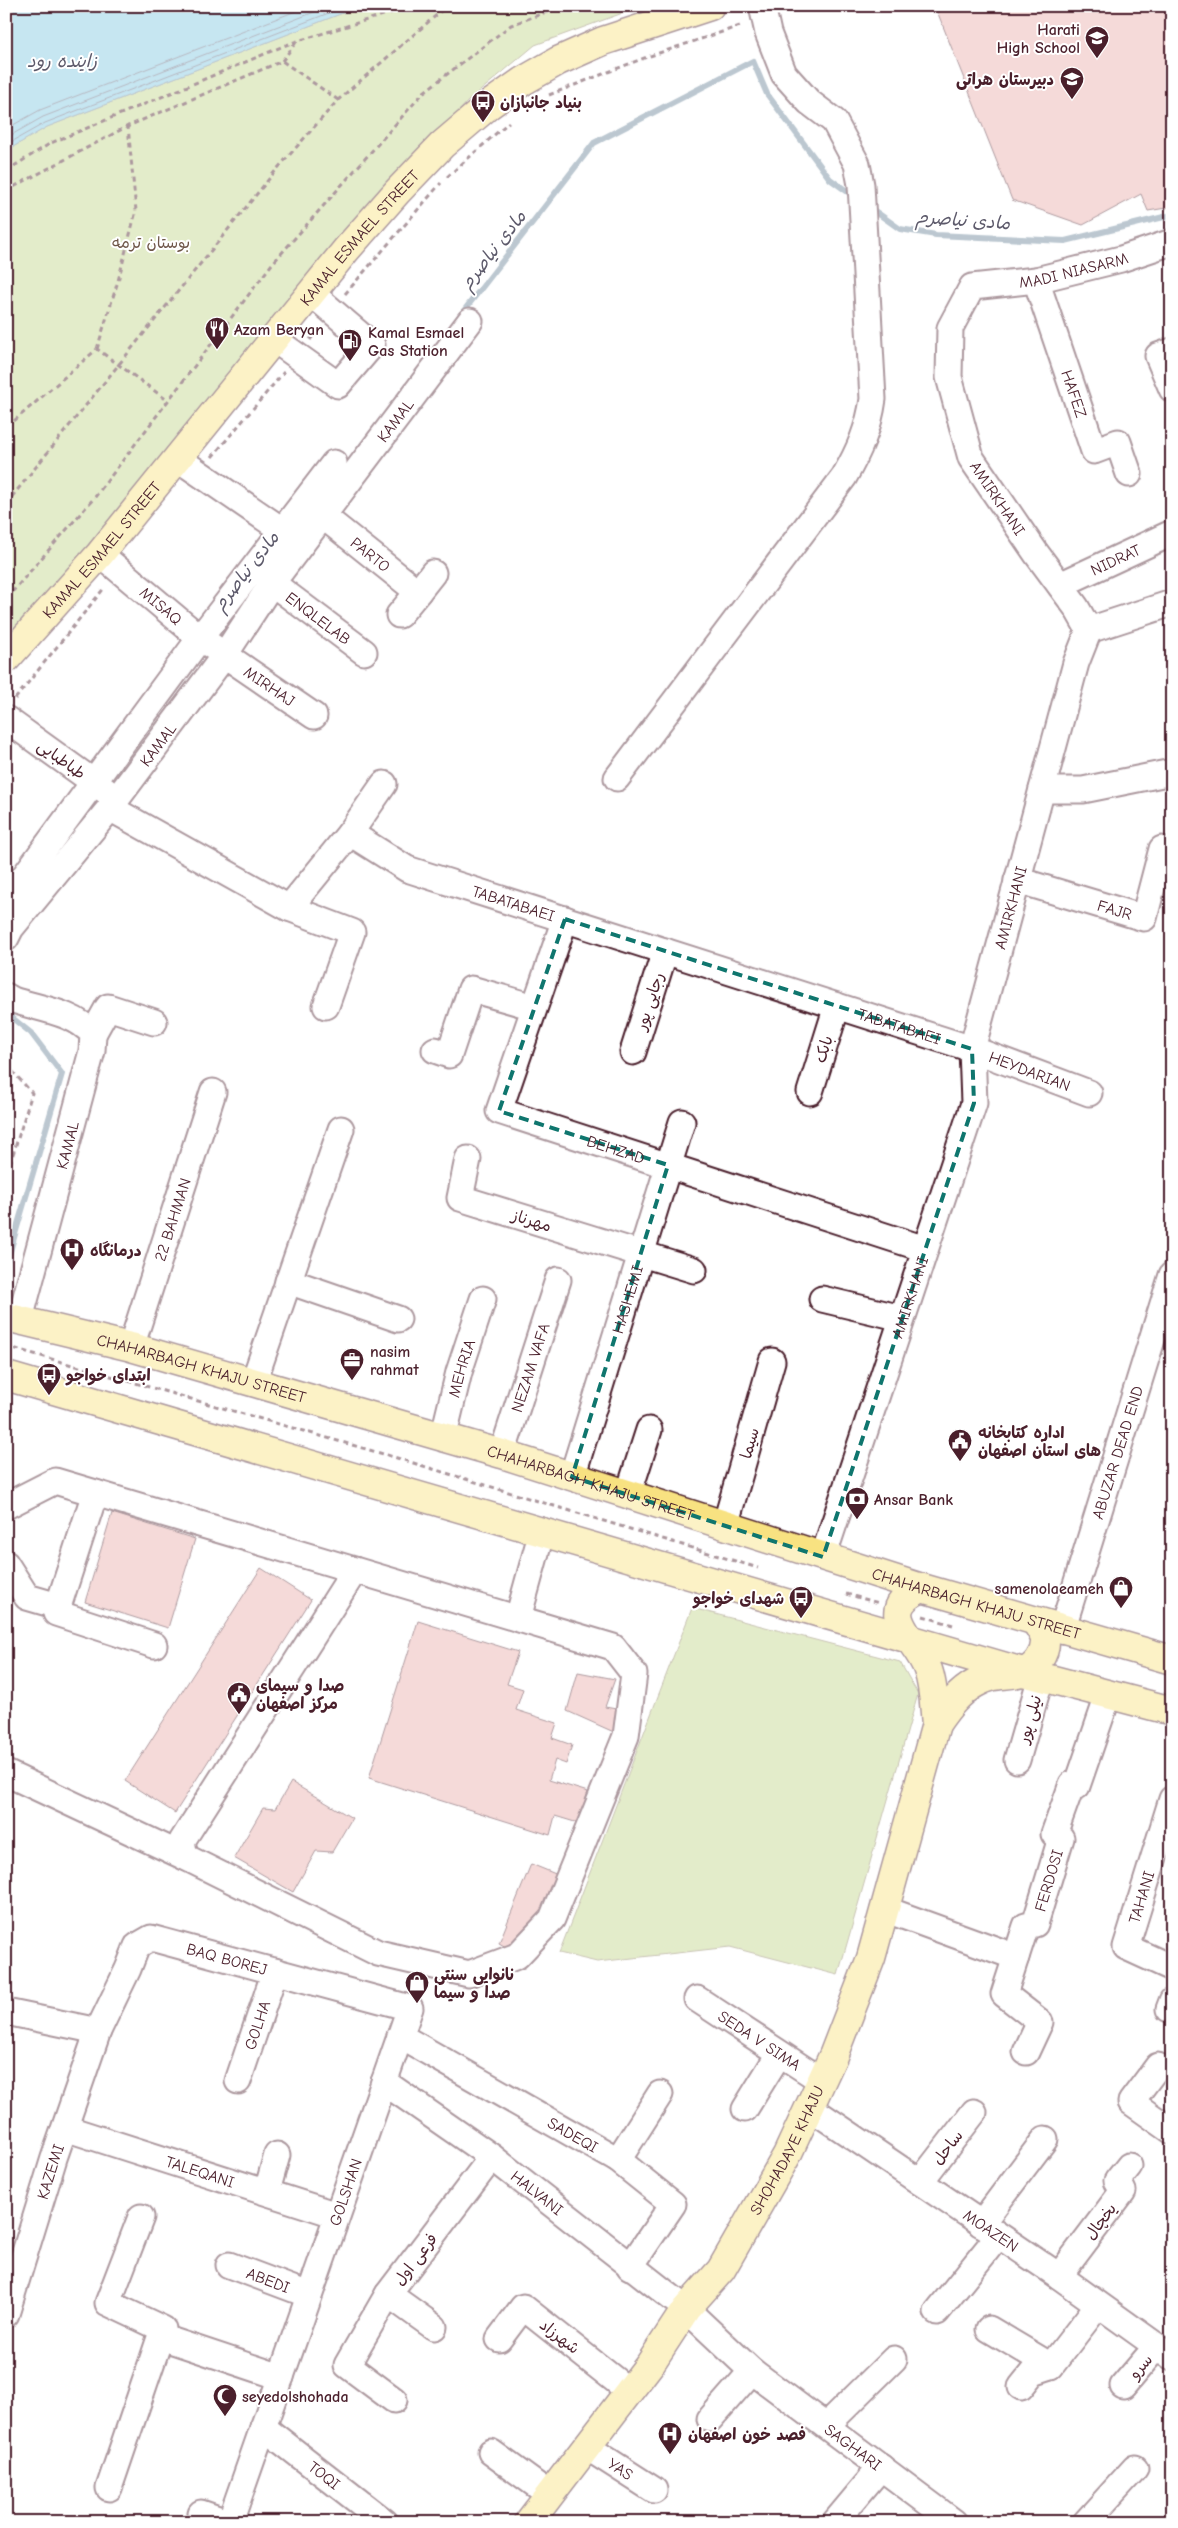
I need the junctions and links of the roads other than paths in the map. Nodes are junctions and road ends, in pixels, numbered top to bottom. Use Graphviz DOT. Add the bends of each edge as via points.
graph roads {
  1 [pos="710,6"];
  2 [pos="763,12"];
  3 [pos="1172,242"];
  4 [pos="1036,280"];
  5 [pos="972,287"];
  6 [pos="311,293"];
  7 [pos="470,321"];
  8 [pos="275,340"];
  9 [pos="1172,351"];
  10 [pos="1172,389"];
  11 [pos="334,463"];
  12 [pos="188,466"];
  13 [pos="1129,474"];
  14 [pos="323,516"];
  15 [pos="282,529"];
  16 [pos="1172,533"];
  17 [pos="302,544"];
  18 [pos="109,562"];
  19 [pos="272,583"];
  20 [pos="1060,585"];
  21 [pos="1172,603"];
  22 [pos="399,615"];
  23 [pos="1089,630"];
  24 [pos="200,638"];
  25 [pos="364,652"];
  26 [pos="224,656"];
  27 [pos="6,659"];
  28 [pos="9,710"];
  29 [pos="314,716"];
  30 [pos="1172,772"];
  31 [pos="617,778"];
  32 [pos="94,782"];
  33 [pos="384,784"];
  34 [pos="1042,790"];
  35 [pos="113,804"];
  36 [pos="350,833"];
  37 [pos="1162,849"];
  38 [pos="1017,880"];
  39 [pos="6,901"];
  40 [pos="289,908"];
  41 [pos="565,919"];
  42 [pos="6,938"];
  43 [pos="665,951"];
  44 [pos="6,996"];
  45 [pos="326,1006"];
  46 [pos="837,1006"];
  47 [pos="534,1008"];
  48 [pos="154,1022"];
  49 [pos="93,1034"];
  50 [pos="972,1049"];
  51 [pos="435,1050"];
  52 [pos="633,1052"];
  53 [pos="213,1092"];
  54 [pos="810,1092"];
  55 [pos="1089,1093"];
  56 [pos="682,1122"];
  57 [pos="341,1129"];
  58 [pos="468,1159"];
  59 [pos="668,1165"];
  60 [pos="925,1249"];
  61 [pos="641,1254"];
  62 [pos="694,1270"];
  63 [pos="1172,1275"];
  64 [pos="558,1280"];
  65 [pos="288,1281"];
  66 [pos="483,1299"];
  67 [pos="822,1299"];
  68 [pos="13,1318"];
  69 [pos="902,1318"];
  70 [pos="398,1319"];
  71 [pos="131,1346"];
  72 [pos="772,1361"];
  73 [pos="6,1376"];
  74 [pos="254,1381"];
  75 [pos="649,1430"];
  76 [pos="443,1438"];
  77 [pos="502,1454"];
  78 [pos="572,1477"];
  79 [pos="95,1493"];
  80 [pos="628,1495"];
  81 [pos="6,1506"];
  82 [pos="725,1526"];
  83 [pos="542,1531"];
  84 [pos="823,1557"];
  85 [pos="6,1564"];
  86 [pos="355,1570"];
  87 [pos="922,1588"];
  88 [pos="58,1606"];
  89 [pos="518,1618"];
  90 [pos="1036,1622"];
  91 [pos="1062,1630"];
  92 [pos="906,1637"];
  93 [pos="154,1645"];
  94 [pos="1172,1660"];
  95 [pos="1032,1675"];
  96 [pos="1108,1696"];
  97 [pos="1172,1711"];
  98 [pos="936,1724"];
  99 [pos="1017,1760"];
  100 [pos="6,1773"];
  101 [pos="1172,1799"];
  102 [pos="185,1857"];
  103 [pos="1162,1866"];
  104 [pos="884,1909"];
  105 [pos="1016,1957"];
  106 [pos="1172,1968"];
  107 [pos="275,1971"];
  108 [pos="697,1998"];
  109 [pos="410,2008"];
  110 [pos="6,2012"];
  111 [pos="98,2031"];
  112 [pos="400,2036"];
  113 [pos="1026,2052"];
  114 [pos="779,2054"];
  115 [pos="1158,2066"];
  116 [pos="238,2080"];
  117 [pos="822,2081"];
  118 [pos="384,2082"];
  119 [pos="660,2094"];
  120 [pos="809,2107"];
  121 [pos="745,2109"];
  122 [pos="974,2112"];
  123 [pos="65,2128"];
  124 [pos="1172,2131"];
  125 [pos="1045,2139"];
  126 [pos="278,2155"];
  127 [pos="492,2157"];
  128 [pos="618,2160"];
  129 [pos="1128,2166"];
  130 [pos="920,2182"];
  131 [pos="267,2191"];
  132 [pos="337,2215"];
  133 [pos="141,2217"];
  134 [pos="989,2230"];
  135 [pos="229,2265"];
  136 [pos="630,2267"];
  137 [pos="1059,2276"];
  138 [pos="388,2294"];
  139 [pos="309,2295"];
  140 [pos="1098,2305"];
  141 [pos="686,2309"];
  142 [pos="937,2312"];
  143 [pos="6,2314"];
  144 [pos="434,2327"];
  145 [pos="989,2329"];
  146 [pos="161,2337"];
  147 [pos="499,2339"];
  148 [pos="1167,2351"];
  149 [pos="894,2359"];
  150 [pos="1051,2366"];
  151 [pos="752,2371"];
  152 [pos="280,2377"];
  153 [pos="1122,2386"];
  154 [pos="1021,2387"];
  155 [pos="629,2390"];
  156 [pos="394,2400"];
  157 [pos="710,2419"];
  158 [pos="826,2426"];
  159 [pos="263,2427"];
  160 [pos="587,2447"];
  161 [pos="492,2452"];
  162 [pos="881,2467"];
  163 [pos="1135,2468"];
  164 [pos="109,2488"];
  165 [pos="654,2490"];
  166 [pos="550,2496"];
  167 [pos="201,2513"];
  168 [pos="228,2522"];
  169 [pos="385,2522"];
  170 [pos="530,2522"];
  171 [pos="835,2522"];
  172 [pos="954,2522"];
  173 [pos="1086,2522"];
  1 -- 6 [label="main road, KAMAL ESMAEL STREET" via="603,41 558,61 517,86 442,145 396,192"];
  2 -- 31 [label="street" via="784,74 809,102 834,121 856,164 862,202 873,399 870,422 860,449 844,476"];
  3 -- 4 [label="street, MADI NIASARM" via="1121,259"];
  4 -- 5 [label="street, MADI NIASARM"];
  4 -- 13 [label="street, HAFEZ" via="1094,451 1118,442"];
  5 -- 20 [label="street, AMIRKHANI" via="950,328 948,377 971,458"];
  6 -- 8 [label="main road, KAMAL ESMAEL STREET"];
  6 -- 8 [label="street" via="372,345 338,385"];
  7 -- 14 [label="street, KAMAL"];
  8 -- 12 [label="main road, KAMAL ESMAEL STREET"];
  9 -- 10 [label="street" via="1158,356"];
  11 -- 15 [label="street"];
  12 -- 15 [label="street"];
  12 -- 18 [label="main road, KAMAL ESMAEL STREET"];
  14 -- 17 [label="street, KAMAL"];
  14 -- 22 [label="street, PARTO" via="425,583"];
  15 -- 17 [label="street"];
  15 -- 24 [label="street"];
  16 -- 20 [label="street, NIDRAT"];
  17 -- 19 [label="street, KAMAL"];
  18 -- 24 [label="street, MISAQ"];
  18 -- 27 [label="main road, KAMAL ESMAEL STREET"];
  19 -- 25 [label="street, ENQLELAB"];
  19 -- 26 [label="street, KAMAL"];
  20 -- 23 [label="street, AMIRKHANI"];
  21 -- 23 [label="street"];
  23 -- 34 [label="street, AMIRKHANI" via="1076,663"];
  24 -- 26 [label="street, MISAQ"];
  24 -- 32 [label="street"];
  26 -- 29 [label="street, MIRHAJ"];
  26 -- 35 [label="street, KAMAL"];
  28 -- 32 [label="street, طباطبایی"];
  30 -- 34 [label="street" via="1083,790"];
  32 -- 35 [label="street, طباطبایی"];
  32 -- 39 [label="street"];
  33 -- 36 [label="street"];
  34 -- 38 [label="street, AMIRKHANI"];
  35 -- 40 [label="street"];
  35 -- 42 [label="street, KAMAL"];
  36 -- 40 [label="street"];
  36 -- 41 [label="street, TABATABAEI" via="407,869"];
  37 -- 38 [label="street, FAJR" via="1144,918"];
  38 -- 50 [label="street, AMIRKHANI"];
  40 -- 45 [label="street" via="352,932"];
  41 -- 43 [label="street, TABATABAEI"];
  41 -- 47 [label="street, BEHZAD"];
  43 -- 46 [label="street, TABATABAEI"];
  43 -- 52 [label="street, رجایی پور"];
  44 -- 49 [label="street" via="70,1017 83,1023"];
  46 -- 50 [label="street, TABATABAEI"];
  46 -- 54 [label="street, بابک"];
  47 -- 51 [label="street" via="471,988 449,1055"];
  47 -- 59 [label="street, BEHZAD" via="499,1111"];
  48 -- 49 [label="street" via="108,1007"];
  49 -- 68 [label="street, KAMAL" via="92,1050"];
  50 -- 55 [label="street, HEYDARIAN"];
  50 -- 60 [label="street, AMIRKHANI" via="974,1103"];
  53 -- 71 [label="street, 22 BAHMAN"];
  56 -- 59 [label="street, HASHEMI"];
  57 -- 65 [label="street"];
  58 -- 61 [label="street, مهرناز" via="460,1198"];
  59 -- 60 [label="street, BEHZAD"];
  59 -- 61 [label="street, HASHEMI"];
  60 -- 69 [label="street, AMIRKHANI"];
  61 -- 62 [label="street"];
  61 -- 78 [label="street, HASHEMI"];
  63 -- 91 [label="street, ABUZAR DEAD END"];
  64 -- 77 [label="street, NEZAM VAFA"];
  65 -- 70 [label="street"];
  65 -- 74 [label="street"];
  66 -- 76 [label="street, MEHRIA" via="459,1372"];
  67 -- 69 [label="street"];
  68 -- 71 [label="main road, CHAHARBAGH KHAJU STREET"];
  69 -- 84 [label="street, AMIRKHANI"];
  71 -- 74 [label="main road, CHAHARBAGH KHAJU STREET"];
  72 -- 82 [label="street, سیما"];
  73 -- 83 [label="main road"];
  74 -- 76 [label="main road, CHAHARBAGH KHAJU STREET"];
  75 -- 80 [label="street"];
  76 -- 77 [label="main road, CHAHARBAGH KHAJU STREET"];
  77 -- 78 [label="main road, CHAHARBAGH KHAJU STREET"];
  78 -- 80 [label="main road, CHAHARBAGH KHAJU STREET"];
  79 -- 81 [label="street" via="55,1481"];
  79 -- 86 [label="street"];
  79 -- 88 [label="street"];
  80 -- 82 [label="main road, CHAHARBAGH KHAJU STREET"];
  82 -- 84 [label="main road, CHAHARBAGH KHAJU STREET"];
  83 -- 89 [label="street"];
  83 -- 92 [label="main road"];
  84 -- 87 [label="main road, CHAHARBAGH KHAJU STREET"];
  85 -- 88 [label="street" via="27,1597"];
  86 -- 89 [label="street"];
  86 -- 102 [label="street" via="182,1841"];
  87 -- 90 [label="main road, CHAHARBAGH KHAJU STREET"];
  87 -- 92 [label="main road" via="908,1594 900,1609 899,1623"];
  88 -- 93 [label="street" via="56,1613"];
  89 -- 102 [label="street" via="613,1647 634,1674 626,1736 552,1919 517,1956 470,1974 378,1953"];
  90 -- 91 [label="main road, CHAHARBAGH KHAJU STREET"];
  90 -- 95 [label="main road" via="1045,1638 1043,1652"];
  91 -- 94 [label="main road, CHAHARBAGH KHAJU STREET"];
  92 -- 95 [label="main road"];
  92 -- 98 [label="main road" via="928,1668"];
  95 -- 96 [label="main road"];
  95 -- 98 [label="main road" via="995,1674 975,1683 954,1700"];
  95 -- 99 [label="street, نیلی پور"];
  96 -- 97 [label="main road"];
  96 -- 105 [label="street, FERDOSI" via="1077,1786 1072,1784 1054,1834 1061,1838 1036,1924 1026,1926"];
  98 -- 104 [label="main road, SHOHADAYE KHAJU"];
  100 -- 102 [label="street"];
  101 -- 103 [label="street, TAHANI"];
  103 -- 106 [label="street, TAHANI" via="1126,1947"];
  104 -- 105 [label="street"];
  104 -- 117 [label="main road, SHOHADAYE KHAJU" via="871,1958"];
  105 -- 113 [label="street, FERDOSI" via="1004,1994 1040,2022"];
  107 -- 109 [label="street, BAQ BOREJ"];
  107 -- 111 [label="street, BAQ BOREJ" via="151,1938 137,1946"];
  107 -- 116 [label="street, GOLHA"];
  108 -- 114 [label="street, SEDA V SIMA"];
  109 -- 112 [label="street, GOLSHAN"];
  110 -- 111 [label="street"];
  111 -- 123 [label="street, KAZEMI"];
  112 -- 118 [label="street, GOLSHAN"];
  112 -- 128 [label="street, SADEQI"];
  114 -- 117 [label="street, SEDA V SIMA"];
  114 -- 121 [label="street"];
  115 -- 124 [label="street" via="1131,2102"];
  117 -- 120 [label="main road, SHOHADAYE KHAJU"];
  118 -- 127 [label="street, HALVANI"];
  118 -- 132 [label="street, GOLSHAN"];
  119 -- 128 [label="street"];
  120 -- 130 [label="street, MOAZEN"];
  120 -- 141 [label="main road, SHOHADAYE KHAJU" via="787,2155 721,2270"];
  122 -- 130 [label="street, ساحل"];
  123 -- 131 [label="street, TALEQANI"];
  123 -- 143 [label="street, KAZEMI"];
  125 -- 134 [label="street"];
  126 -- 131 [label="street"];
  127 -- 136 [label="street, HALVANI"];
  127 -- 138 [label="street, فرعی اول"];
  128 -- 136 [label="street, SADEQI" via="673,2204"];
  129 -- 137 [label="street, یخچال" via="1117,2181 1123,2191"];
  130 -- 134 [label="street, MOAZEN"];
  131 -- 132 [label="street, TALEQANI"];
  132 -- 139 [label="street, GOLSHAN"];
  133 -- 146 [label="street" via="108,2303 163,2330"];
  134 -- 137 [label="street, MOAZEN"];
  134 -- 142 [label="street"];
  135 -- 139 [label="street, ABEDI"];
  136 -- 141 [label="street, HALVANI"];
  137 -- 140 [label="street, MOAZEN"];
  138 -- 144 [label="street"];
  138 -- 156 [label="street, فرعی اول" via="347,2365"];
  139 -- 152 [label="street, GOLSHAN"];
  140 -- 148 [label="street, MOAZEN"];
  140 -- 150 [label="street"];
  141 -- 151 [label="street, SAGHARI"];
  141 -- 155 [label="main road, SHOHADAYE KHAJU"];
  145 -- 150 [label="street"];
  146 -- 152 [label="street"];
  146 -- 164 [label="street"];
  147 -- 155 [label="street, شهرزاد" via="523,2307"];
  148 -- 153 [label="street, سرو"];
  149 -- 158 [label="street"];
  150 -- 154 [label="street" via="1033,2372"];
  151 -- 157 [label="street"];
  151 -- 158 [label="street, SAGHARI"];
  152 -- 159 [label="street, GOLSHAN"];
  155 -- 160 [label="main road, SHOHADAYE KHAJU"];
  158 -- 162 [label="street, SAGHARI"];
  159 -- 168 [label="street, GOLSHAN"];
  159 -- 169 [label="street, TOQI"];
  160 -- 165 [label="street, YAS"];
  160 -- 166 [label="main road, SHOHADAYE KHAJU"];
  161 -- 166 [label="street"];
  162 -- 171 [label="street"];
  162 -- 172 [label="street, SAGHARI"];
  163 -- 173 [label="street"];
  166 -- 170 [label="main road, SHOHADAYE KHAJU"];
  167 -- 168 [label="street"];
}
